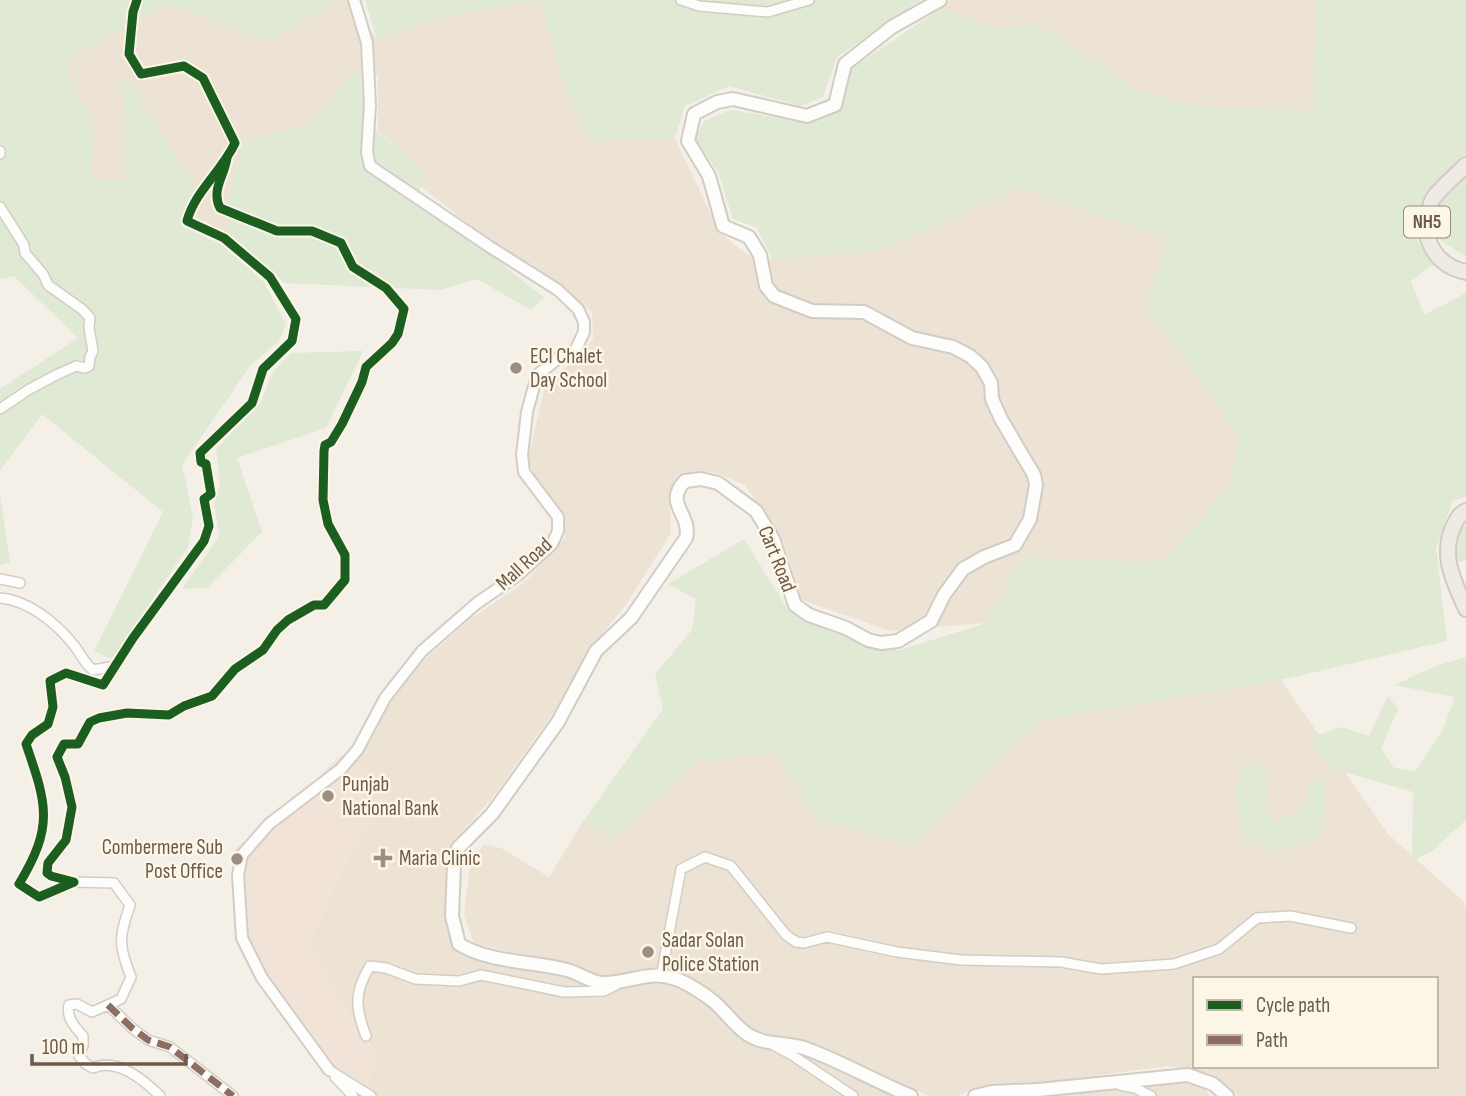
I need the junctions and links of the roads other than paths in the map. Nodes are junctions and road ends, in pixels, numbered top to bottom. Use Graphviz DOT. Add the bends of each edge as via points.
graph roads {
  1 [pos="138,0"];
  2 [pos="354,0"];
  3 [pos="681,0"];
  4 [pos="809,0"];
  5 [pos="940,0"];
  6 [pos="228,159"];
  7 [pos="1466,165"];
  8 [pos="0,207"];
  9 [pos="1466,272"];
  10 [pos="0,410"];
  11 [pos="1466,511"];
  12 [pos="0,579"];
  13 [pos="20,583"];
  14 [pos="0,598"];
  15 [pos="1466,609"];
  16 [pos="116,666"];
  17 [pos="74,882"];
  18 [pos="1351,928"];
  19 [pos="661,977"];
  20 [pos="620,983"];
  21 [pos="108,1006"];
  22 [pos="366,1036"];
  23 [pos="770,1044"];
  24 [pos="329,1070"];
  25 [pos="1109,1082"];
  26 [pos="160,1096"];
  27 [pos="233,1096"];
  28 [pos="353,1096"];
  29 [pos="371,1096"];
  30 [pos="853,1096"];
  31 [pos="911,1096"];
  32 [pos="975,1096"];
  33 [pos="1151,1096"];
  34 [pos="1227,1096"];
  1 -- 6 [label="street" via="129,54 141,74 184,66 203,78 235,143"];
  2 -- 24 [label="street, Mall Road" via="367,43 370,105 366,152 370,166 558,290 578,309 584,332 575,351 537,375 527,412 523,472 558,517 552,544 422,651 385,698 358,750 341,769 269,824 242,855 238,875 242,938 262,978"];
  3 -- 4 [label="street" via="768,12"];
  5 -- 20 [label="main road, Cart Road" via="892,27 845,64 835,105 807,116 733,99 717,102 694,114 688,141 709,176 723,226 749,237 774,296 812,311 864,312 912,338 953,347 982,368 1001,419 1034,475 1030,519 1015,545 964,569 931,621 898,641 881,643 795,605 773,539 755,511 719,483 685,481 675,499 689,528 686,538 631,618 596,651 558,722 492,814 458,848 454,865 452,916 459,944 474,953 572,971 598,983"];
  6 -- 16 [label="street" via="191,206 187,221 224,238 270,277 296,319 292,341 262,369 252,403 200,453 211,494 204,499 209,526 204,541"];
  6 -- 17 [label="street" via="216,188 220,208 265,228 312,231 341,243 353,267 397,298 404,309 403,320 391,343 366,367 342,424 324,451 323,500 328,524 345,555 345,580 324,605 314,605 281,626 263,650 235,669 212,696 169,715 127,713 99,718 90,722 78,744 64,744 57,757 72,807 66,840 48,863 47,873"];
  7 -- 9 [label="highway, NH5" via="1433,198 1426,237 1444,261"];
  8 -- 10 [label="street" via="48,285 90,318 93,351 89,366 56,375"];
  11 -- 15 [label="highway" via="1448,537 1447,559"];
  12 -- 13 [label="street"];
  14 -- 16 [label="street" via="33,609 72,643 82,662 93,670"];
  16 -- 17 [label="street" via="103,685 66,673 50,681 53,707 48,724 26,744 45,821 37,850 19,884 39,897"];
  17 -- 21 [label="street" via="114,883 130,905 119,935 131,977 121,999"];
  18 -- 19 [label="street" via="1290,916 1257,918 1208,953 1174,964 1101,969 1061,962 961,960 827,937 804,943 786,935 731,866 705,857 681,869"];
  19 -- 20 [label="main road, Cart Road" via="641,975"];
  19 -- 23 [label="main road, Cart Road" via="676,979 713,1001 748,1035"];
  20 -- 22 [label="street" via="604,991 564,992 481,975 459,981 415,979 370,966 359,984 358,1004"];
  21 -- 26 [label="street" via="92,1012 78,1004 69,1006 67,1012 83,1036 79,1056 93,1068 119,1066"];
  21 -- 27 [label="street" via="148,1040 170,1047"];
  23 -- 30 [label="street"];
  23 -- 31 [label="main road, Cart Road" via="800,1047 833,1059"];
  24 -- 28 [label="street, Mall Road"];
  24 -- 29 [label="street"];
  25 -- 32 [label="main road"];
  25 -- 33 [label="street"];
  25 -- 34 [label="main road" via="1188,1075 1213,1084"];
}
